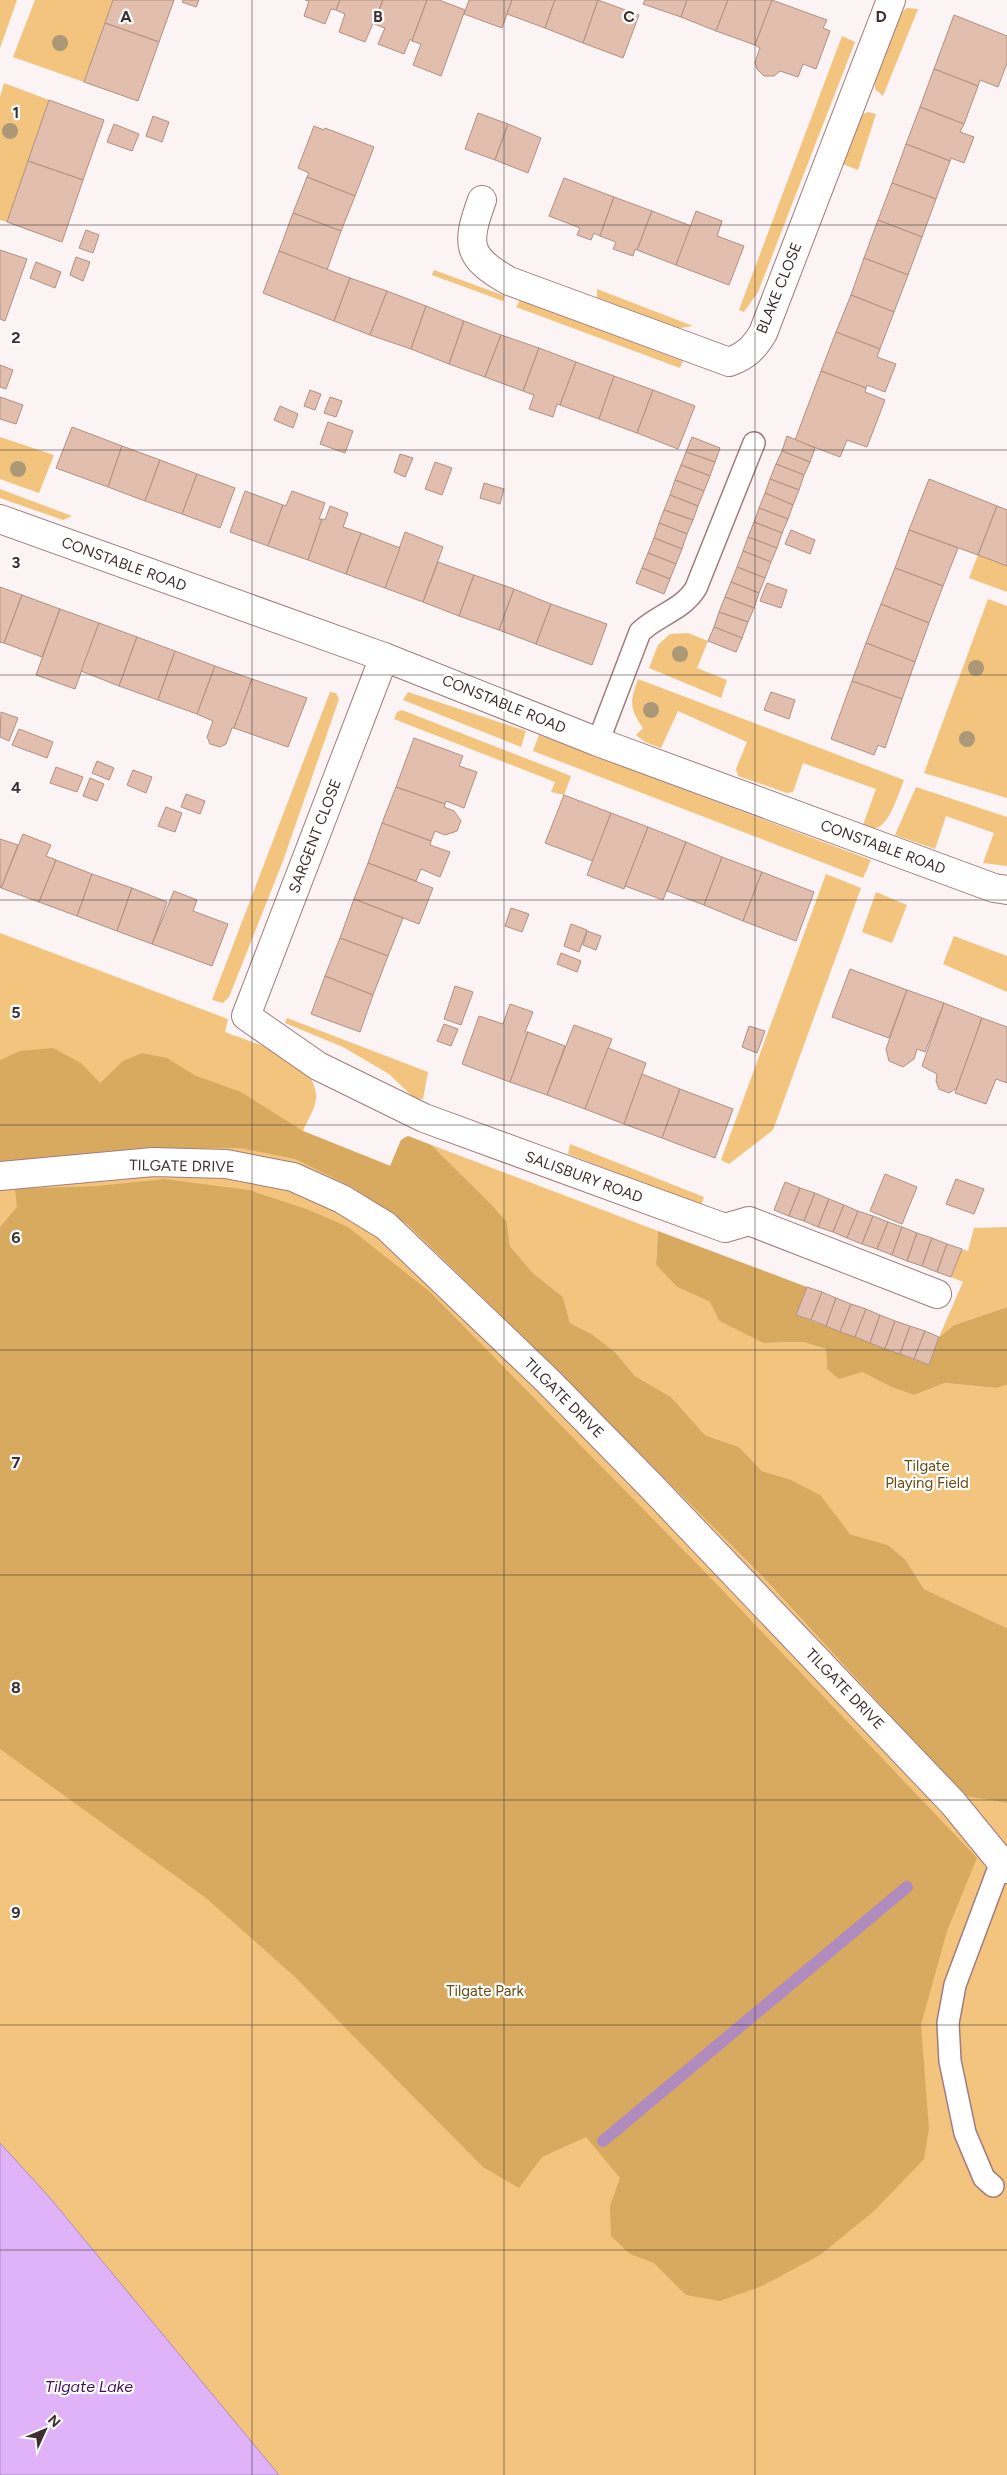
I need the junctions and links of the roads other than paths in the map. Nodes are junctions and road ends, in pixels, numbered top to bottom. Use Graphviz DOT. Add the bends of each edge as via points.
graph roads {
  1 [pos="891,0"];
  2 [pos="482,200"];
  3 [pos="754,443"];
  4 [pos="0,519"];
  5 [pos="384,656"];
  6 [pos="598,742"];
  7 [pos="1007,890"];
  8 [pos="246,1016"];
  9 [pos="0,1176"];
  10 [pos="937,1294"];
  11 [pos="1004,1865"];
  12 [pos="993,2186"];
  1 -- 2 [label="street, BLAKE CLOSE" via="763,333 754,348 743,357 729,362 509,281 488,270 477,258 471,244 472,227"];
  3 -- 6 [label="lane" via="690,600 649,623 640,632"];
  4 -- 5 [label="street, CONSTABLE ROAD"];
  5 -- 6 [label="street, CONSTABLE ROAD"];
  5 -- 8 [label="street, SARGENT CLOSE"];
  6 -- 7 [label="street, CONSTABLE ROAD" via="994,888"];
  8 -- 10 [label="street, SALISBURY ROAD" via="318,1066 424,1118 725,1228 748,1221"];
  9 -- 11 [label="street, TILGATE DRIVE" via="153,1162 226,1164 293,1177 342,1199 386,1226 548,1381 644,1479 953,1803"];
  11 -- 12 [label="lane" via="955,1985 948,2023 951,2068 965,2133 984,2178"];
}
